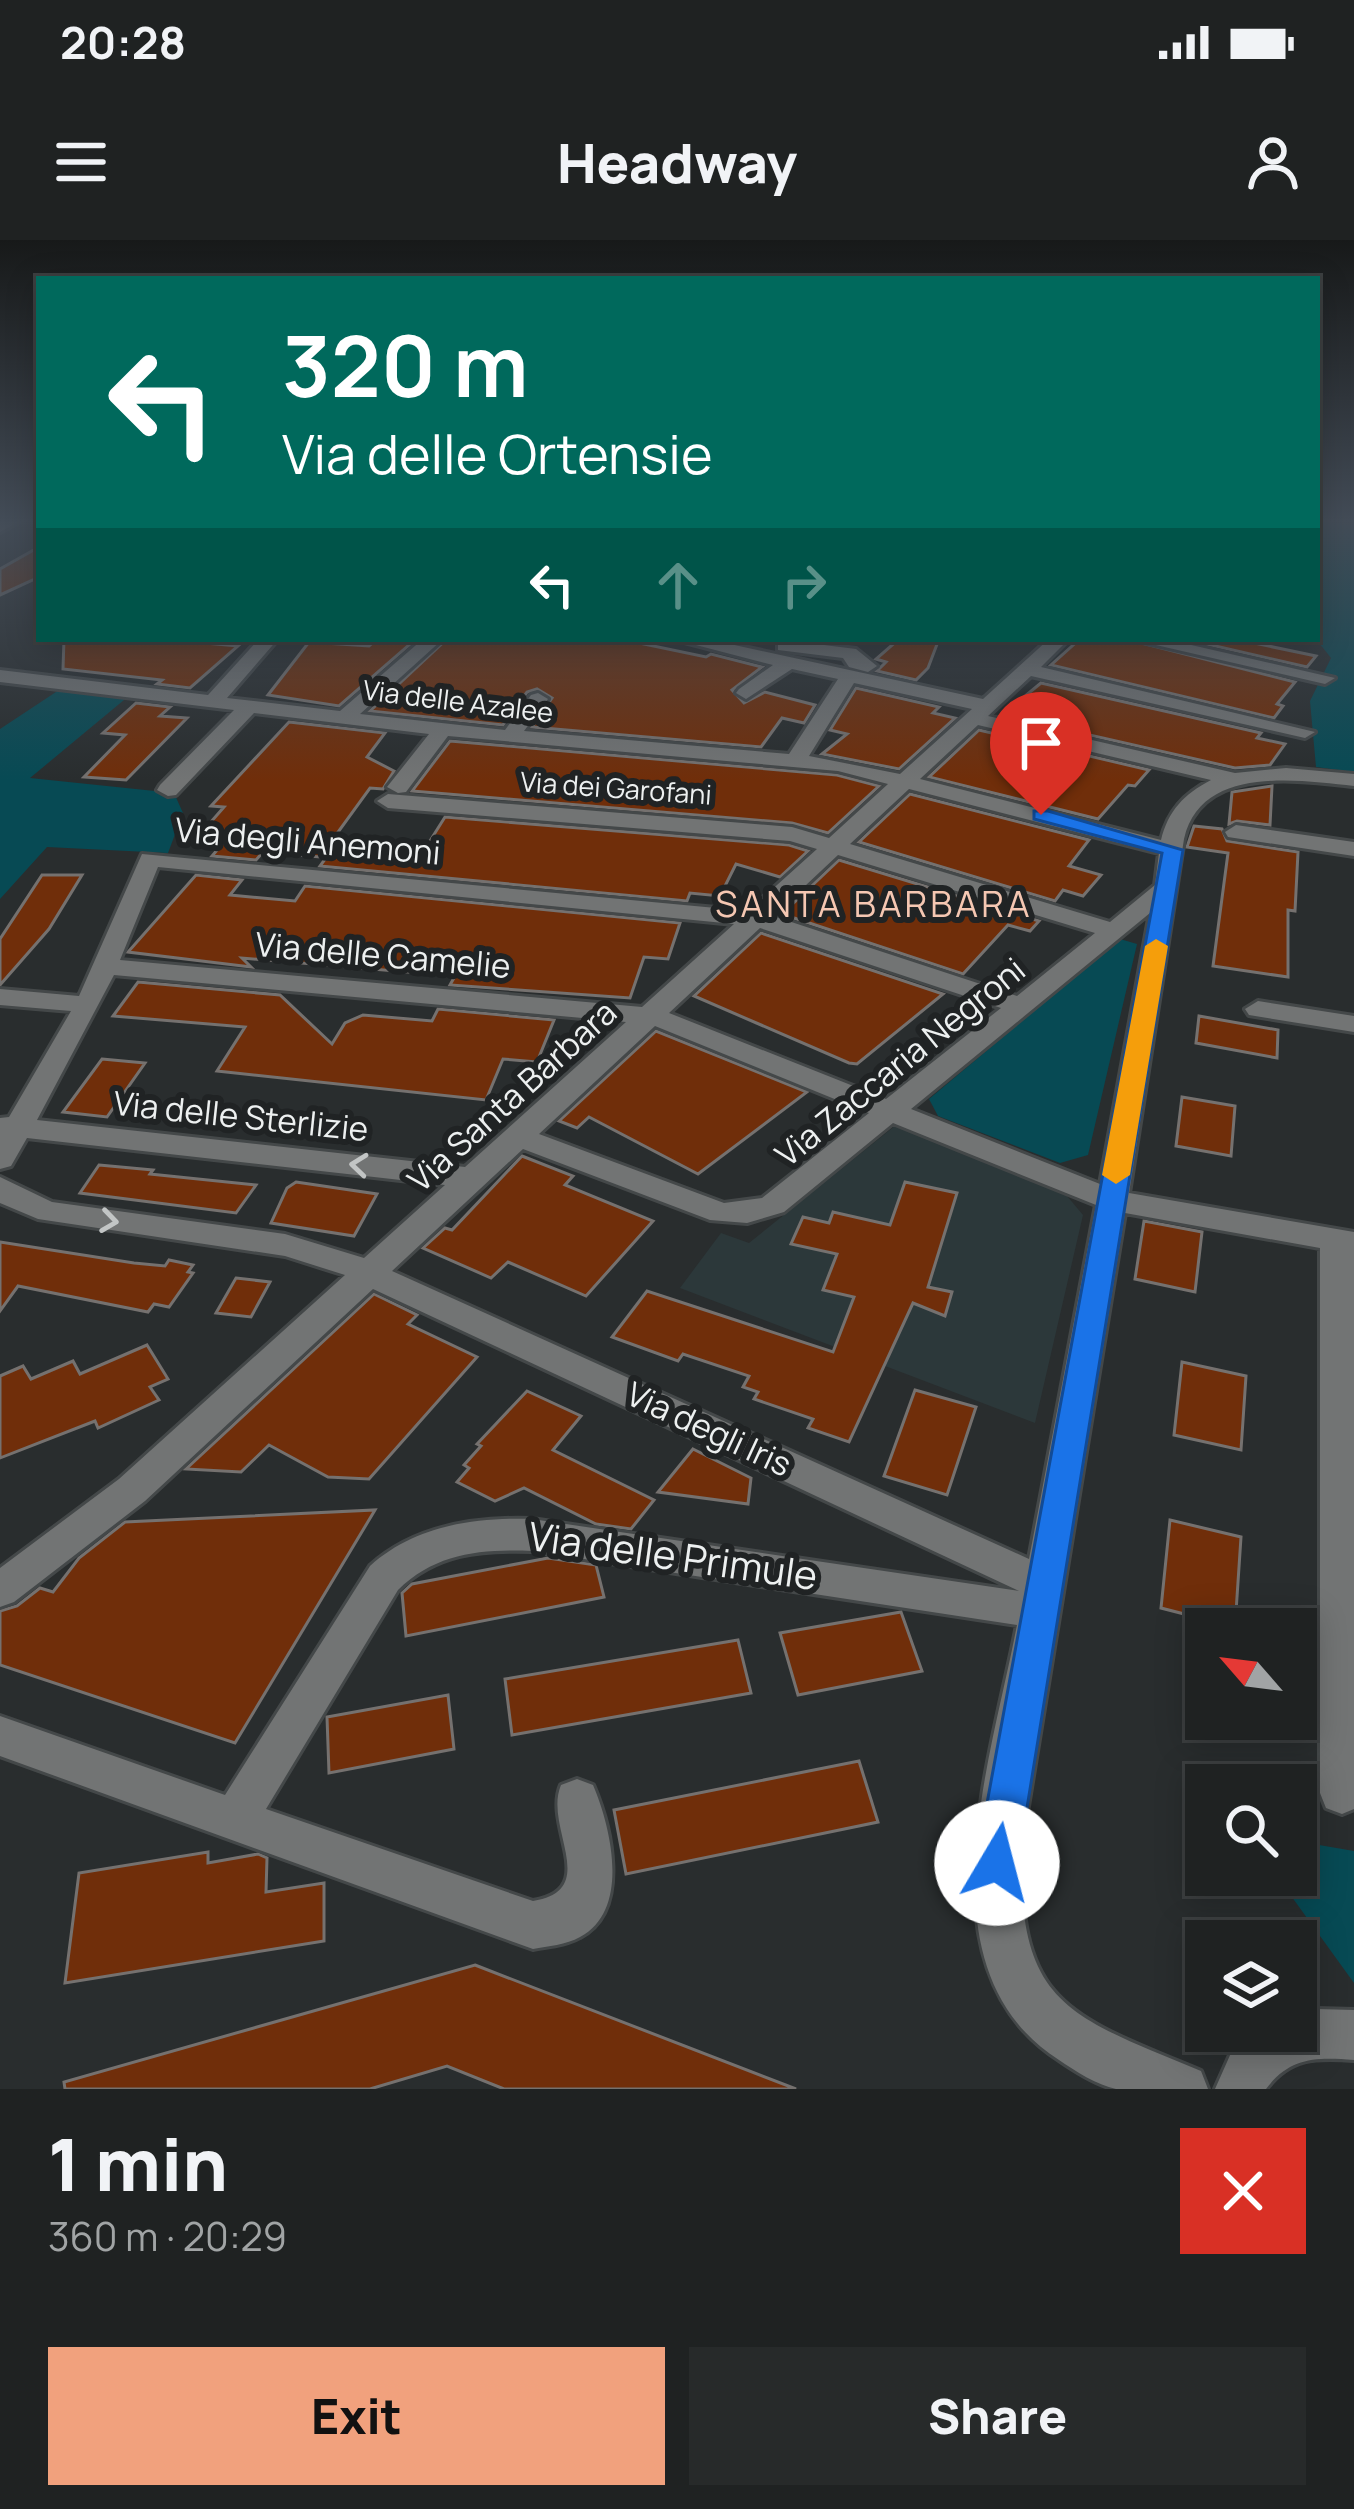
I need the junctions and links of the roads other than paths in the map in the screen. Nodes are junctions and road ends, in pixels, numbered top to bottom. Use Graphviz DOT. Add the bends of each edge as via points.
graph roads {
  1 [pos="266,642"];
  2 [pos="431,642"];
  3 [pos="695,642"];
  4 [pos="795,642"];
  5 [pos="1057,642"];
  6 [pos="1153,642"];
  7 [pos="857,646"];
  8 [pos="788,663"];
  9 [pos="1027,669"];
  10 [pos="859,671"];
  11 [pos="0,676"];
  12 [pos="1325,678"];
  13 [pos="746,693"];
  14 [pos="215,699"];
  15 [pos="538,699"];
  16 [pos="252,703"];
  17 [pos="980,712"];
  18 [pos="347,715"];
  19 [pos="442,730"];
  20 [pos="1305,732"];
  21 [pos="510,737"];
  22 [pos="795,760"];
  23 [pos="908,780"];
  24 [pos="1354,780"];
  25 [pos="1239,781"];
  26 [pos="168,790"];
  27 [pos="1236,832"];
  28 [pos="838,846"];
  29 [pos="1354,849"];
  30 [pos="1173,850"];
  31 [pos="1167,888"];
  32 [pos="757,919"];
  33 [pos="1114,931"];
  34 [pos="106,967"];
  35 [pos="0,997"];
  36 [pos="88,1005"];
  37 [pos="1022,1006"];
  38 [pos="1258,1009"];
  39 [pos="653,1016"];
  40 [pos="1354,1024"];
  41 [pos="891,1112"];
  42 [pos="9,1127"];
  43 [pos="520,1137"];
  44 [pos="0,1159"];
  45 [pos="475,1178"];
  46 [pos="0,1187"];
  47 [pos="1112,1200"];
  48 [pos="1345,1241"];
  49 [pos="371,1273"];
  50 [pos="0,1590"];
  51 [pos="1044,1598"];
  52 [pos="0,1736"];
  53 [pos="1342,1793"];
  54 [pos="577,1800"];
  55 [pos="233,1822"];
  56 [pos="1354,2035"];
  57 [pos="1183,2089"];
  58 [pos="1240,2089"];
  1 -- 14 [label="street"];
  2 -- 18 [label="street"];
  3 -- 8 [label="street"];
  4 -- 7 [label="street"];
  5 -- 9 [label="street, Via Santa Barbara"];
  6 -- 12 [label="street"];
  7 -- 10 [label="street"];
  8 -- 10 [label="street"];
  8 -- 13 [label="street"];
  9 -- 17 [label="street, Via Santa Barbara"];
  9 -- 20 [label="street"];
  10 -- 17 [label="street"];
  10 -- 22 [label="street"];
  11 -- 14 [label="street, Via delle Azalee"];
  14 -- 16 [label="street, Via delle Azalee"];
  15 -- 21 [label="street"];
  16 -- 18 [label="street, Via delle Azalee"];
  16 -- 26 [label="street"];
  17 -- 23 [label="street, Via Santa Barbara"];
  17 -- 25 [label="street"];
  18 -- 19 [label="street, Via delle Azalee"];
  19 -- 21 [label="street, Via delle Azalee"];
  19 -- 28 [label="street, Via dei Garofani" via="393,794 768,831"];
  21 -- 22 [label="street, Via delle Azalee"];
  22 -- 23 [label="street, Via delle Azalee"];
  23 -- 28 [label="street, Via Santa Barbara"];
  23 -- 30 [label="street, Via delle Azalee"];
  24 -- 25 [label="street"];
  25 -- 30 [label="street" via="1189,805"];
  27 -- 29 [label="street"];
  28 -- 32 [label="street, Via Santa Barbara"];
  28 -- 33 [label="street, Via dei Garofani"];
  30 -- 31 [label="street"];
  31 -- 33 [label="street, Via Zaccaria Negroni"];
  31 -- 47 [label="street"];
  32 -- 34 [label="street, Via degli Anemoni" via="150,859"];
  32 -- 37 [label="street"];
  32 -- 39 [label="street, Via Santa Barbara"];
  33 -- 37 [label="street, Via Zaccaria Negroni"];
  34 -- 36 [label="street, Via degli Anemoni"];
  34 -- 39 [label="street, Via delle Camelie"];
  35 -- 36 [label="street"];
  36 -- 42 [label="street, Via degli Anemoni"];
  37 -- 41 [label="street, Via Zaccaria Negroni"];
  38 -- 40 [label="street"];
  39 -- 41 [label="street, Via delle Camelie"];
  39 -- 43 [label="street, Via Santa Barbara"];
  41 -- 43 [label="street, Via Zaccaria Negroni" via="782,1200 747,1213 707,1209"];
  41 -- 47 [label="street, Via delle Camelie"];
  42 -- 44 [label="street, Via degli Anemoni"];
  45 -- 42 [label="street, Via delle Sterlizie, one-way"];
  43 -- 45 [label="street, Via Santa Barbara"];
  45 -- 49 [label="street, Via Santa Barbara"];
  46 -- 49 [label="street, Via degli Iris, one-way" via="49,1212 285,1245"];
  47 -- 48 [label="street, Via delle Camelie"];
  47 -- 51 [label="street"];
  48 -- 53 [label="street"];
  49 -- 50 [label="street, Via Santa Barbara" via="102,1516"];
  49 -- 51 [label="street, Via degli Iris"];
  51 -- 55 [label="street, Via delle Primule" via="532,1535 423,1550 383,1578"];
  51 -- 57 [label="street" via="999,1843 999,1941 1029,2002 1057,2030 1105,2061"];
  52 -- 55 [label="street"];
  54 -- 55 [label="street" via="589,1893 568,1919 548,1924"];
  56 -- 58 [label="street" via="1306,2032 1278,2041 1258,2056"];
}
